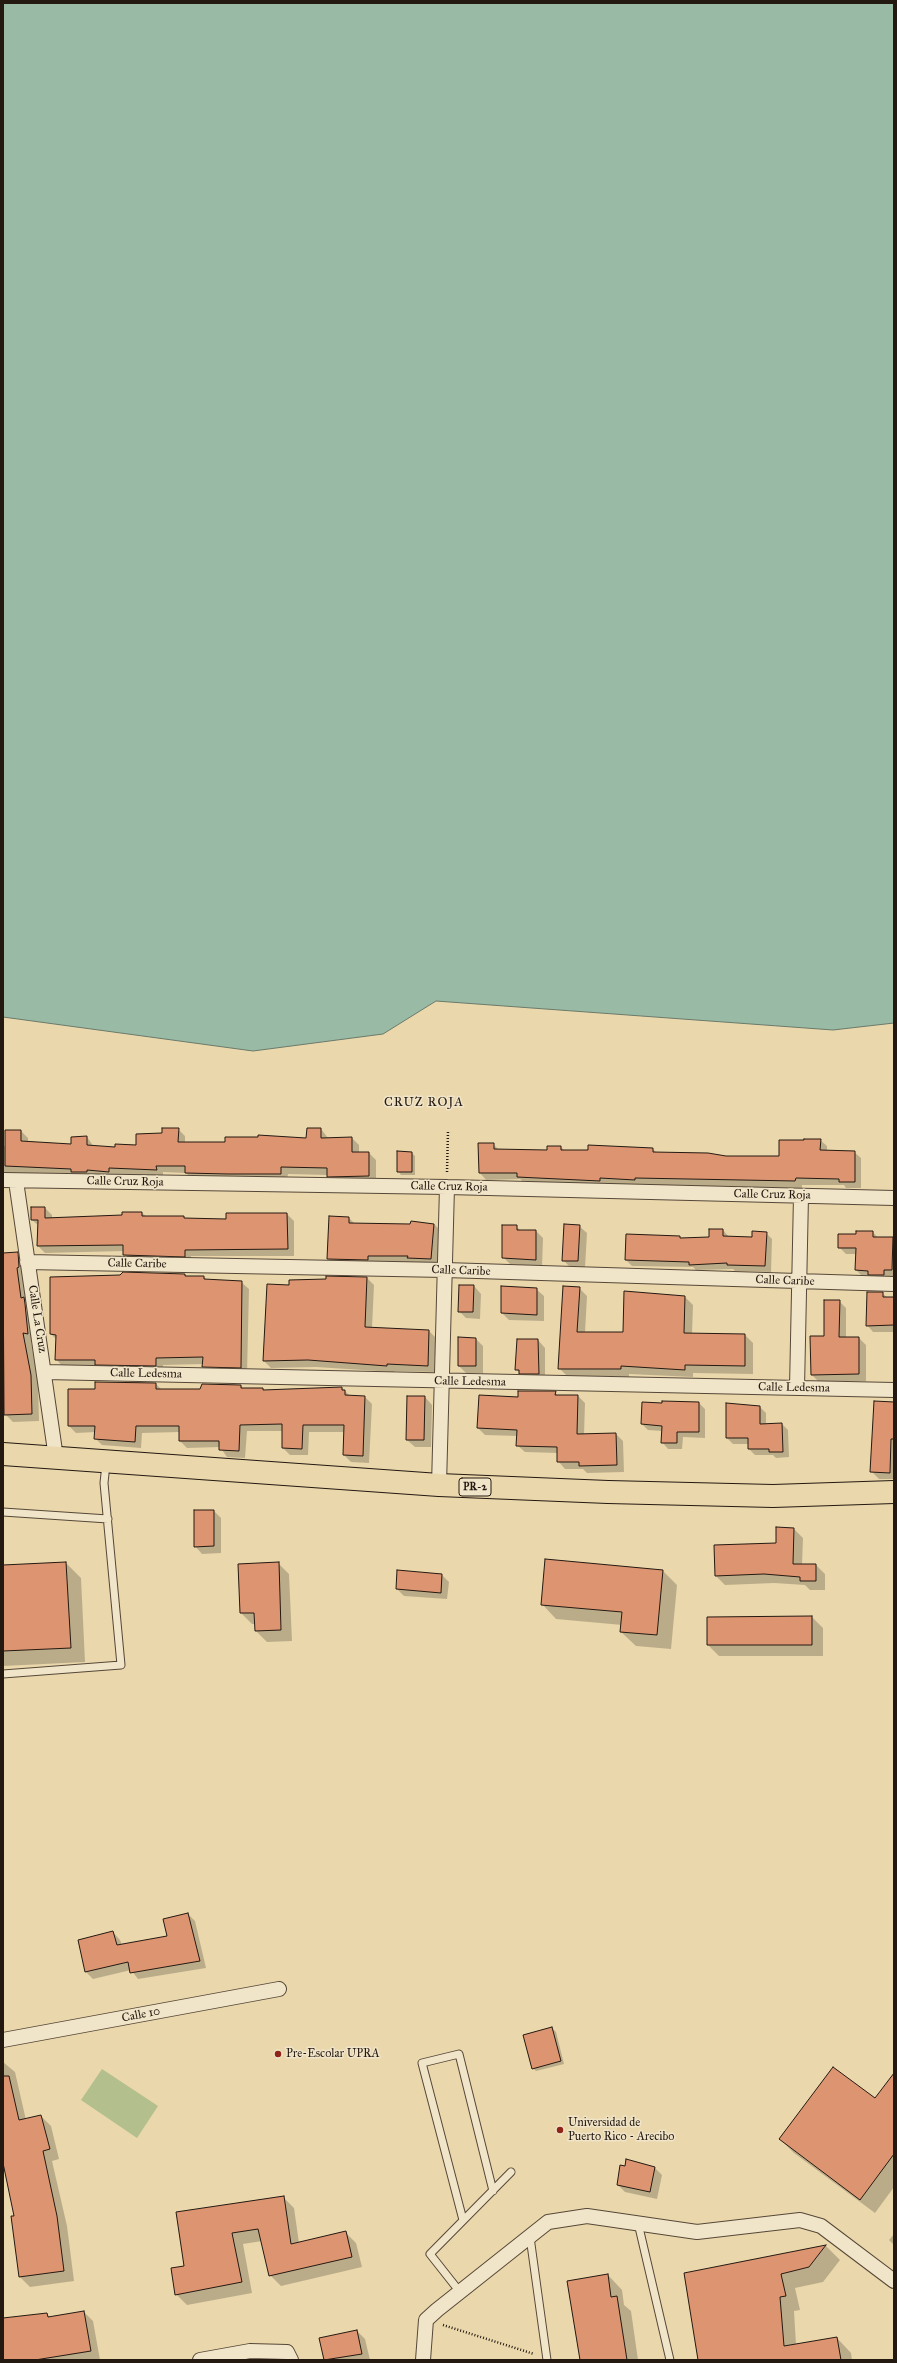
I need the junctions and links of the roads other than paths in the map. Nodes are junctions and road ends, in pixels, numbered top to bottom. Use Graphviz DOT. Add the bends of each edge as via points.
graph roads {
  1 [pos="10,1180"];
  2 [pos="447,1187"];
  3 [pos="801,1196"];
  4 [pos="894,1198"];
  5 [pos="27,1262"];
  6 [pos="445,1270"];
  7 [pos="800,1281"];
  8 [pos="894,1284"];
  9 [pos="45,1372"];
  10 [pos="441,1381"];
  11 [pos="797,1388"];
  12 [pos="894,1390"];
  13 [pos="3,1454"];
  14 [pos="56,1458"];
  15 [pos="106,1462"];
  16 [pos="439,1485"];
  17 [pos="894,1492"];
  18 [pos="3,1512"];
  19 [pos="108,1519"];
  20 [pos="3,1674"];
  21 [pos="279,1989"];
  22 [pos="3,2040"];
  23 [pos="511,2172"];
  24 [pos="493,2191"];
  25 [pos="463,2220"];
  26 [pos="638,2223"];
  27 [pos="530,2237"];
  28 [pos="894,2281"];
  29 [pos="460,2292"];
  30 [pos="546,2359"];
  31 [pos="200,2360"];
  32 [pos="291,2360"];
  33 [pos="423,2360"];
  34 [pos="670,2360"];
  1 -- 2 [label="street, Calle Cruz Roja"];
  1 -- 5 [label="street, Calle La Cruz"];
  2 -- 3 [label="street, Calle Cruz Roja"];
  2 -- 6 [label="street"];
  3 -- 4 [label="street, Calle Cruz Roja"];
  3 -- 7 [label="street"];
  5 -- 6 [label="street, Calle Caribe"];
  5 -- 9 [label="street, Calle La Cruz"];
  6 -- 7 [label="street, Calle Caribe"];
  6 -- 10 [label="street"];
  7 -- 8 [label="street, Calle Caribe"];
  7 -- 11 [label="street"];
  9 -- 10 [label="street, Calle Ledesma"];
  9 -- 14 [label="street, Calle La Cruz"];
  10 -- 11 [label="street, Calle Ledesma"];
  10 -- 16 [label="street"];
  11 -- 12 [label="street, Calle Ledesma"];
  13 -- 14 [label="main road, PR-2"];
  14 -- 15 [label="main road, PR-2"];
  15 -- 16 [label="main road, PR-2"];
  15 -- 19 [label="lane" via="104,1483"];
  16 -- 17 [label="main road, PR-2" via="773,1496"];
  18 -- 19 [label="lane"];
  19 -- 20 [label="lane" via="121,1665"];
  21 -- 22 [label="street, Calle 10"];
  23 -- 24 [label="lane"];
  24 -- 25 [label="lane"];
  24 -- 25 [label="lane" via="459,2054 422,2063"];
  25 -- 29 [label="lane" via="430,2254"];
  26 -- 27 [label="street" via="587,2216 548,2222"];
  26 -- 28 [label="street" via="697,2232 800,2220 821,2226"];
  26 -- 34 [label="lane"];
  27 -- 29 [label="street"];
  27 -- 30 [label="lane"];
  29 -- 33 [label="street" via="426,2320"];
  31 -- 32 [label="street" via="250,2351 287,2352"];
}
